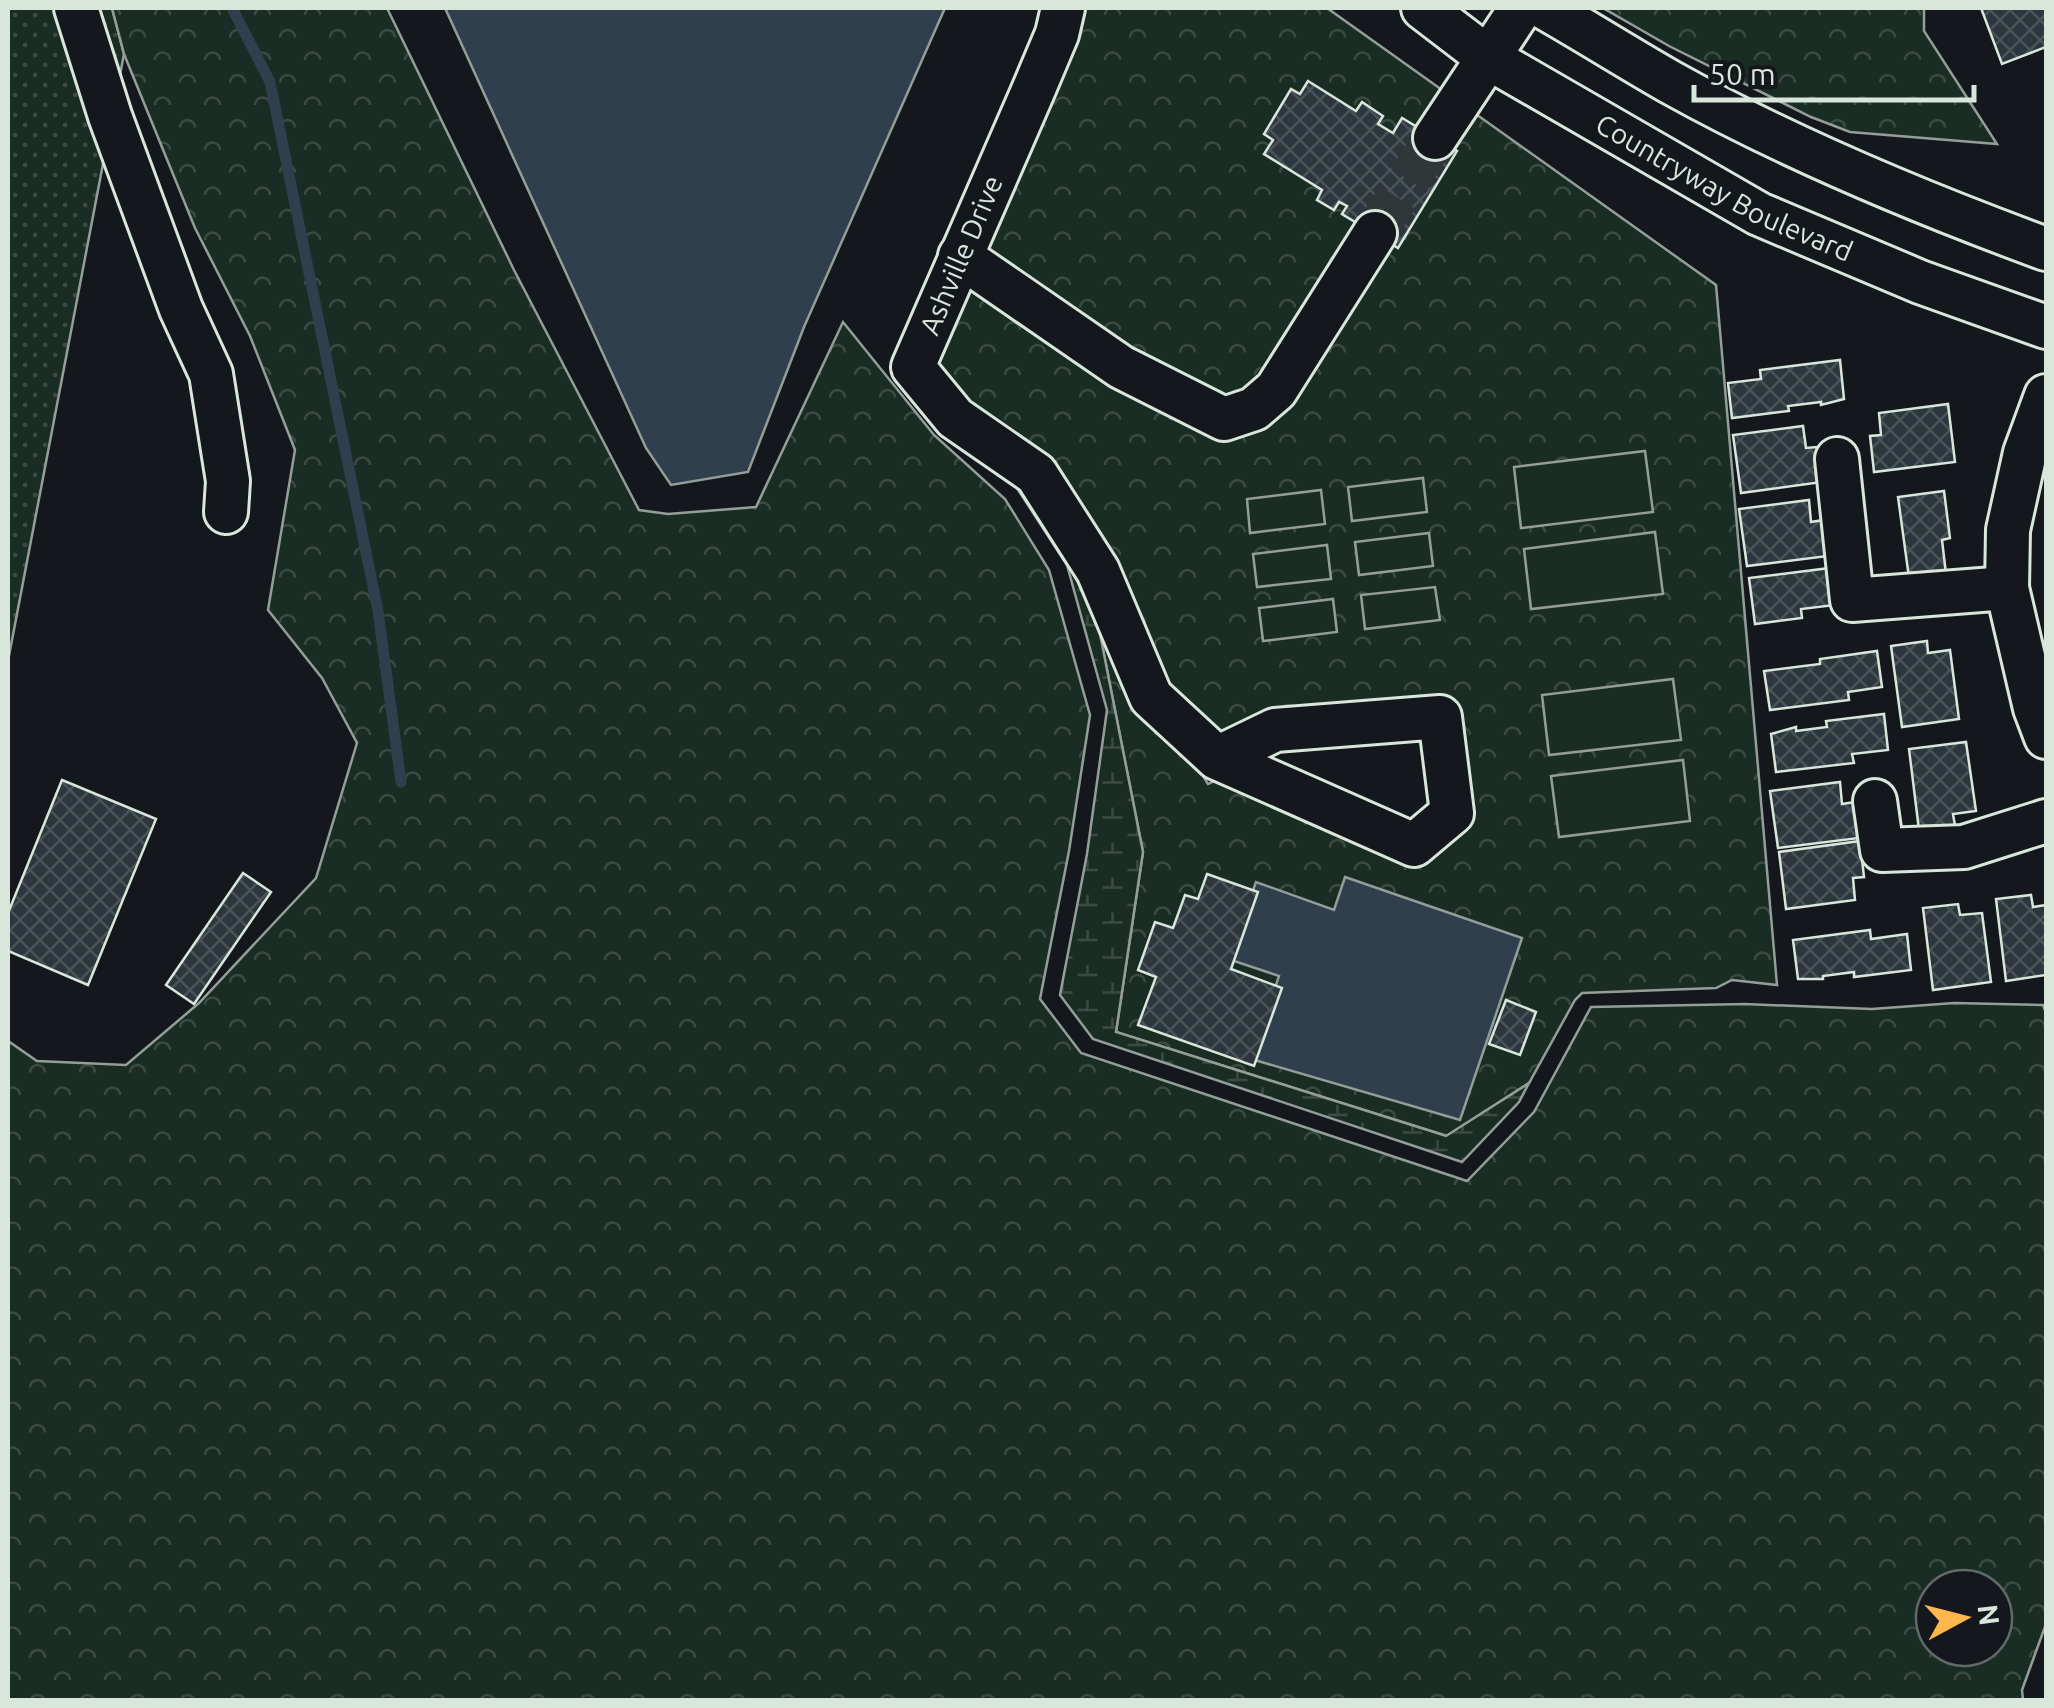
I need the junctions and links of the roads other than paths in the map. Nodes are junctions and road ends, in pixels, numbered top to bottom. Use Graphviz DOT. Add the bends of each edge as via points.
graph roads {
  1 [pos="76,8"];
  2 [pos="1063,8"];
  3 [pos="1423,8"];
  4 [pos="1522,8"];
  5 [pos="1545,8"];
  6 [pos="1486,57"];
  7 [pos="1435,138"];
  8 [pos="1374,234"];
  9 [pos="2046,249"];
  10 [pos="960,256"];
  11 [pos="2046,327"];
  12 [pos="2046,396"];
  13 [pos="1837,459"];
  14 [pos="226,512"];
  15 [pos="2007,588"];
  16 [pos="2043,718"];
  17 [pos="1217,758"];
  18 [pos="1875,801"];
  19 [pos="2046,820"];
  1 -- 14 [label="street" via="181,309 211,374 228,480"];
  2 -- 10 [label="street, Ashville Drive"];
  3 -- 6 [label="street, Countryway Boulevard"];
  4 -- 6 [label="street"];
  5 -- 9 [label="street" via="1790,143"];
  6 -- 7 [label="street"];
  6 -- 11 [label="street, Countryway Boulevard" via="1759,214"];
  8 -- 10 [label="street" via="1276,390 1254,409 1224,419 1121,367"];
  10 -- 17 [label="street, Ashville Drive" via="913,366 955,418 1036,474 1098,571 1151,698"];
  12 -- 15 [label="street" via="2024,453 2008,530"];
  13 -- 15 [label="street" via="1852,600"];
  15 -- 16 [label="street"];
  17 -- 17 [label="street, Ashville Drive" via="1275,730 1440,717 1452,813 1414,844"];
  18 -- 19 [label="street" via="1882,850 1964,847"];
}
